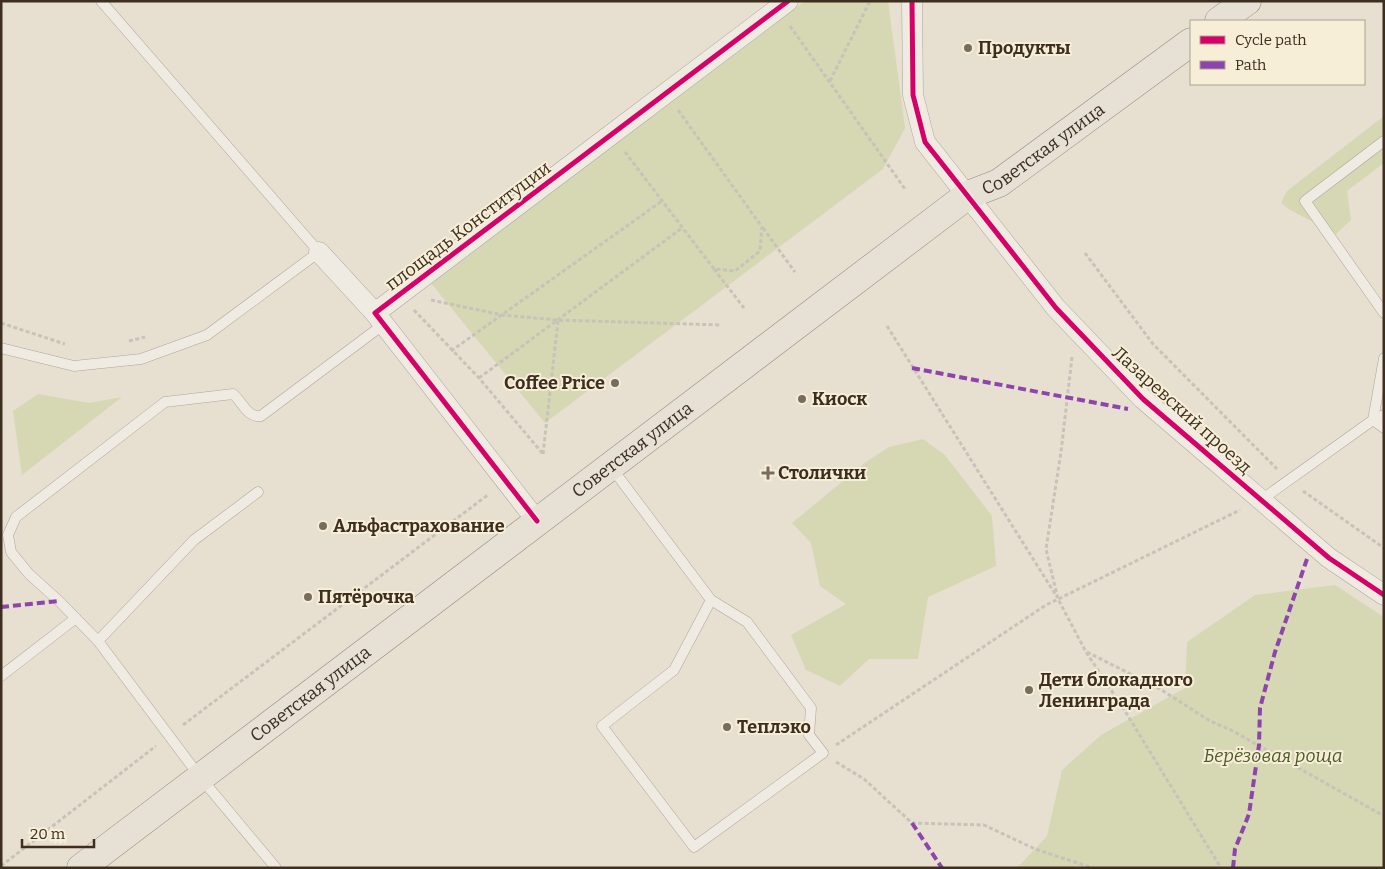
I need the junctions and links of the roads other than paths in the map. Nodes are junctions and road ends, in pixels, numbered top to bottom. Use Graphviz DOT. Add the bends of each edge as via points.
graph roads {
  1 [pos="101,1"];
  2 [pos="912,1"];
  3 [pos="1247,1"];
  4 [pos="783,5"];
  5 [pos="1220,20"];
  6 [pos="1190,43"];
  7 [pos="1384,142"];
  8 [pos="968,195"];
  9 [pos="319,252"];
  10 [pos="1384,313"];
  11 [pos="379,318"];
  12 [pos="1,348"];
  13 [pos="1384,358"];
  14 [pos="1384,415"];
  15 [pos="1373,420"];
  16 [pos="1384,428"];
  17 [pos="611,467"];
  18 [pos="258,492"];
  19 [pos="1261,500"];
  20 [pos="537,521"];
  21 [pos="1384,595"];
  22 [pos="711,600"];
  23 [pos="76,618"];
  24 [pos="98,642"];
  25 [pos="1,676"];
  26 [pos="200,777"];
  27 [pos="81,868"];
  28 [pos="276,868"];
  1 -- 9 [label="lane"];
  2 -- 8 [label="street, Лазаревский проезд" via="913,95 924,142"];
  3 -- 5 [label="main road"];
  4 -- 11 [label="street, площадь Конституции"];
  6 -- 8 [label="main road, Советская улица" via="999,183"];
  7 -- 10 [label="lane" via="1304,202"];
  8 -- 17 [label="main road, Советская улица"];
  8 -- 19 [label="street, Лазаревский проезд" via="1056,308 1143,399"];
  9 -- 11 [label="street, площадь Конституции"];
  9 -- 12 [label="lane" via="206,334 141,359 74,366"];
  11 -- 20 [label="street, площадь Конституции"];
  11 -- 23 [label="lane" via="261,416 250,414 233,394 166,402 16,517 8,534 11,552 29,574"];
  13 -- 15 [label="lane"];
  14 -- 15 [label="lane"];
  15 -- 16 [label="lane"];
  15 -- 19 [label="lane"];
  17 -- 20 [label="main road, Советская улица"];
  17 -- 22 [label="lane"];
  18 -- 24 [label="lane" via="194,540"];
  19 -- 21 [label="street, Лазаревский проезд" via="1329,558"];
  20 -- 26 [label="main road, Советская улица"];
  22 -- 22 [label="lane" via="747,622 811,708 808,735 823,753 694,847 602,726 674,670"];
  23 -- 24 [label="lane"];
  23 -- 25 [label="lane"];
  24 -- 26 [label="lane"];
  26 -- 27 [label="main road, Советская улица"];
  26 -- 28 [label="lane"];
}
